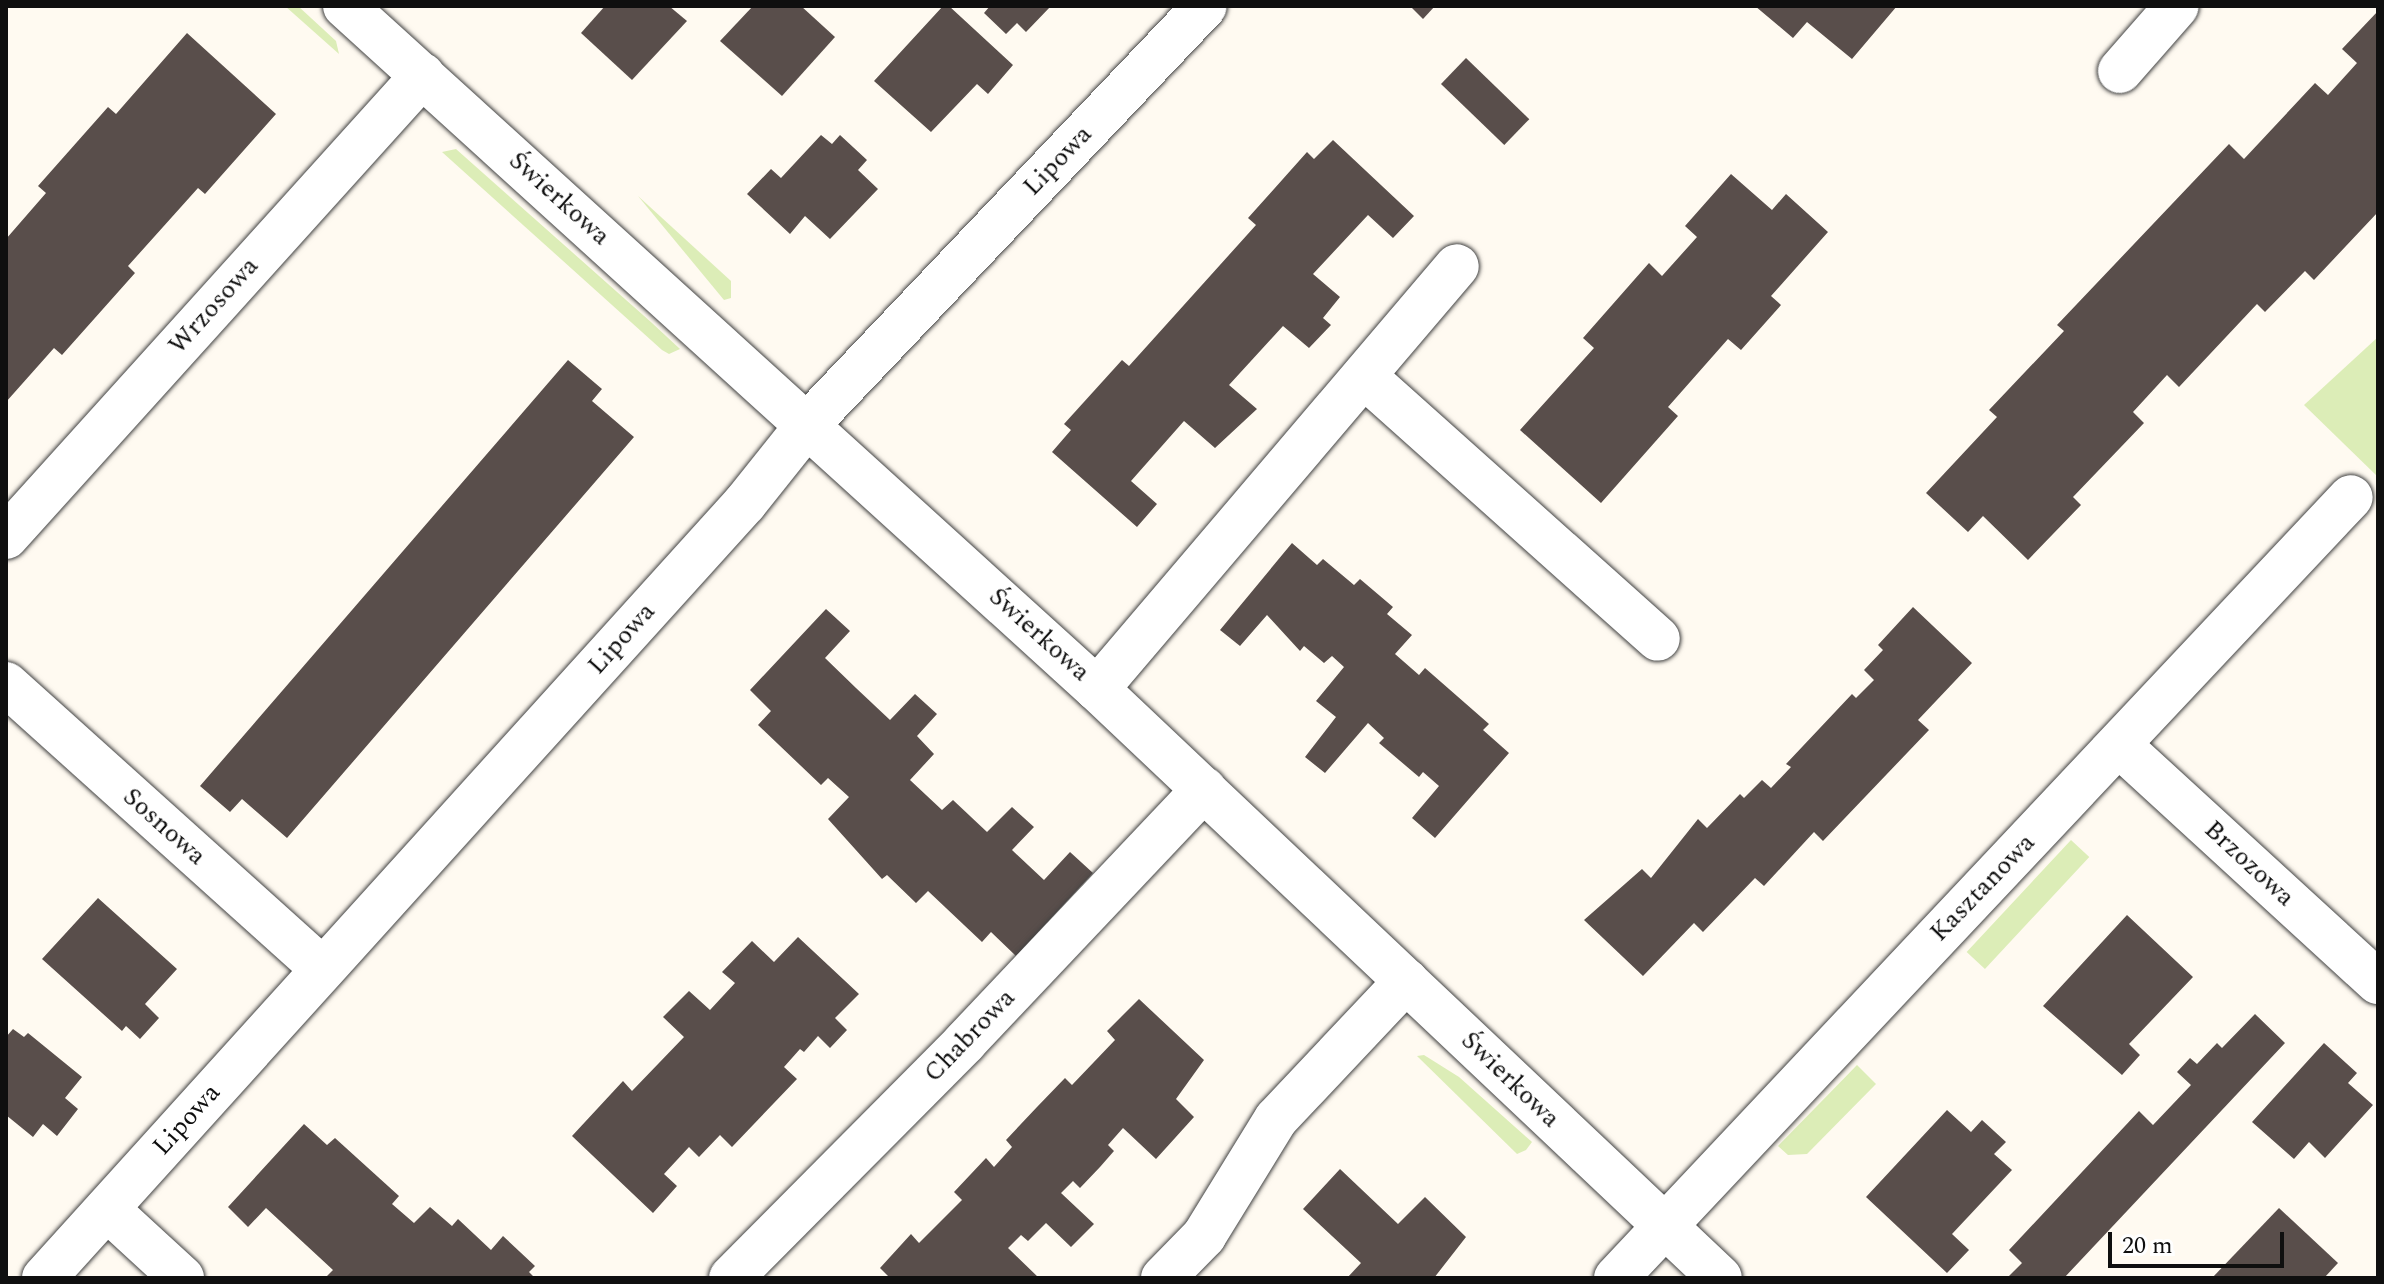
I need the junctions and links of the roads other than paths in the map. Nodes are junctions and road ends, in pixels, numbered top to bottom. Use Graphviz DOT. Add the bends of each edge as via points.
graph roads {
  1 [pos="345,6"];
  2 [pos="1205,6"];
  3 [pos="2177,6"];
  4 [pos="2120,71"];
  5 [pos="423,75"];
  6 [pos="1457,266"];
  7 [pos="1364,376"];
  8 [pos="808,424"];
  9 [pos="2351,497"];
  10 [pos="6,537"];
  11 [pos="1658,639"];
  12 [pos="6,684"];
  13 [pos="1097,689"];
  14 [pos="2119,745"];
  15 [pos="1204,789"];
  16 [pos="323,969"];
  17 [pos="1406,981"];
  18 [pos="2378,982"];
  19 [pos="107,1209"];
  20 [pos="1663,1224"];
  21 [pos="44,1278"];
  22 [pos="182,1278"];
  23 [pos="731,1278"];
  24 [pos="1163,1278"];
  25 [pos="1616,1278"];
  26 [pos="1720,1278"];
  1 -- 5 [label="street, Świerkowa"];
  2 -- 8 [label="street, Lipowa"];
  3 -- 4 [label="street"];
  5 -- 8 [label="street, Świerkowa"];
  5 -- 10 [label="street, Wrzosowa"];
  6 -- 7 [label="street"];
  7 -- 11 [label="street"];
  7 -- 13 [label="street"];
  8 -- 13 [label="street, Świerkowa"];
  8 -- 16 [label="street, Lipowa" via="745,503"];
  9 -- 14 [label="street, Kasztanowa"];
  12 -- 16 [label="street, Sosnowa"];
  13 -- 15 [label="street, Świerkowa"];
  14 -- 18 [label="street, Brzozowa"];
  14 -- 20 [label="street, Kasztanowa"];
  15 -- 17 [label="street, Świerkowa"];
  15 -- 23 [label="street, Chabrowa" via="965,1042"];
  16 -- 19 [label="street, Lipowa"];
  17 -- 20 [label="street, Świerkowa"];
  17 -- 24 [label="street" via="1276,1119 1204,1236"];
  19 -- 21 [label="street, Lipowa"];
  19 -- 22 [label="street"];
  20 -- 25 [label="street, Kasztanowa"];
  20 -- 26 [label="street, Świerkowa"];
}
